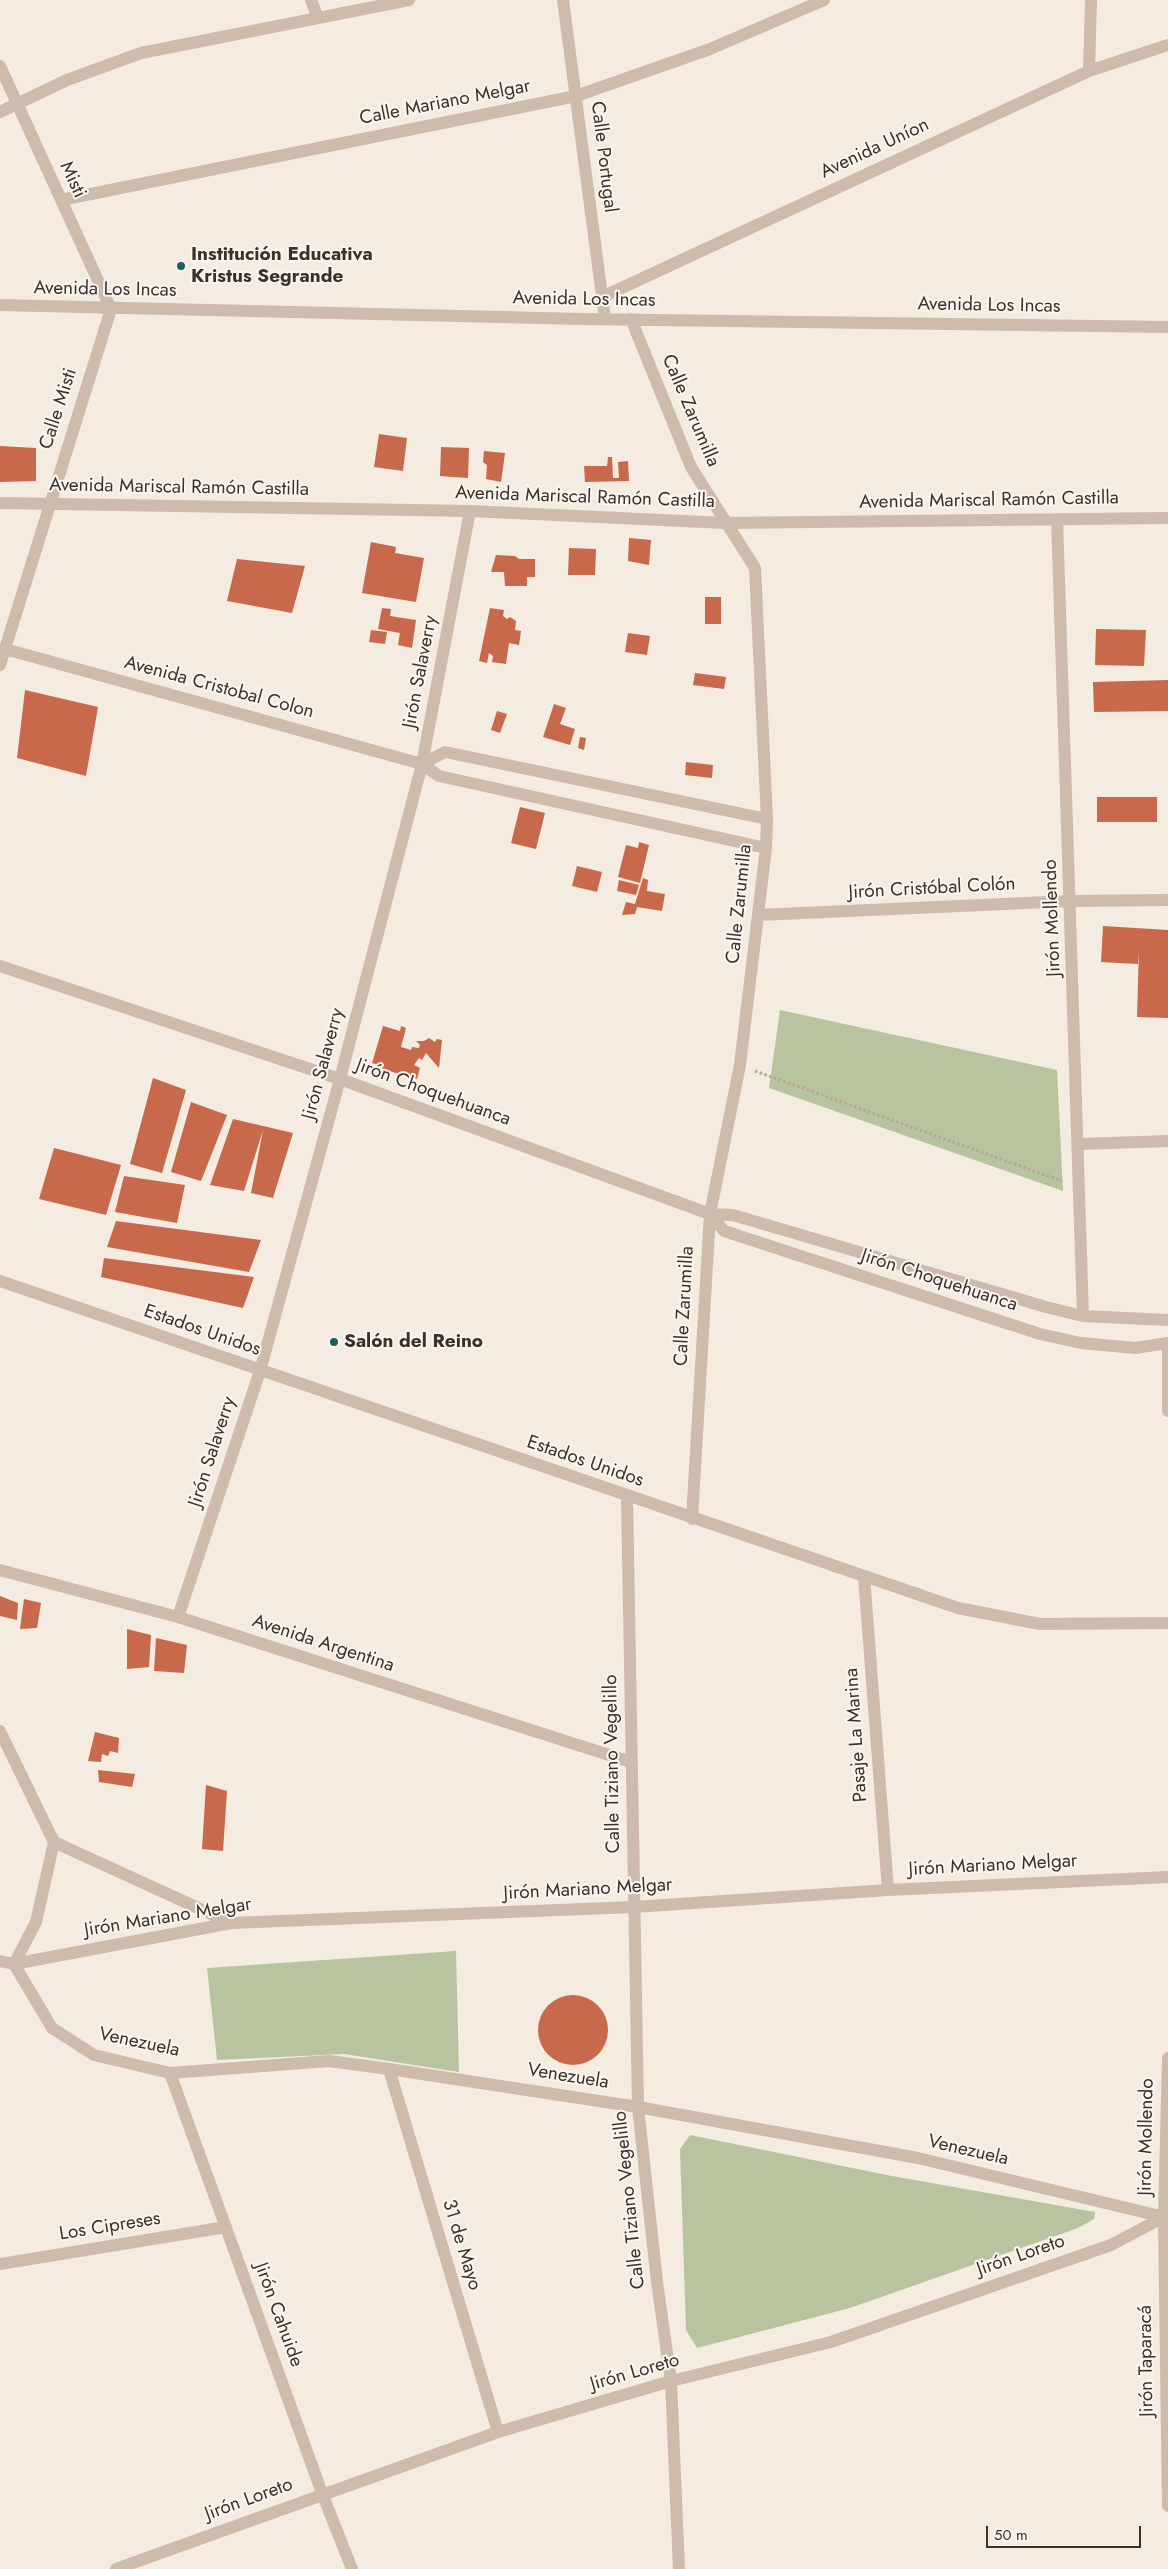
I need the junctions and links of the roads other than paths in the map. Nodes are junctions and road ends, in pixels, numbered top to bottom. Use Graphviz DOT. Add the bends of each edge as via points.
graph roads {
  1 [pos="311,0"];
  2 [pos="409,0"];
  3 [pos="563,0"];
  4 [pos="824,0"];
  5 [pos="1091,0"];
  6 [pos="318,18"];
  7 [pos="1168,45"];
  8 [pos="0,66"];
  9 [pos="1089,70"];
  10 [pos="576,96"];
  11 [pos="17,104"];
  12 [pos="0,112"];
  13 [pos="61,200"];
  14 [pos="602,297"];
  15 [pos="0,306"];
  16 [pos="111,309"];
  17 [pos="604,319"];
  18 [pos="631,320"];
  19 [pos="1168,327"];
  20 [pos="0,503"];
  21 [pos="49,504"];
  22 [pos="470,512"];
  23 [pos="1168,518"];
  24 [pos="1057,519"];
  25 [pos="726,523"];
  26 [pos="5,649"];
  27 [pos="0,665"];
  28 [pos="422,764"];
  29 [pos="767,819"];
  30 [pos="766,848"];
  31 [pos="1168,900"];
  32 [pos="1071,901"];
  33 [pos="758,915"];
  34 [pos="0,966"];
  35 [pos="340,1079"];
  36 [pos="1168,1141"];
  37 [pos="1079,1144"];
  38 [pos="710,1214"];
  39 [pos="0,1281"];
  40 [pos="1083,1316"];
  41 [pos="1168,1320"];
  42 [pos="1168,1343"];
  43 [pos="260,1371"];
  44 [pos="1168,1411"];
  45 [pos="627,1497"];
  46 [pos="692,1519"];
  47 [pos="0,1570"];
  48 [pos="864,1576"];
  49 [pos="178,1617"];
  50 [pos="1168,1623"];
  51 [pos="0,1731"];
  52 [pos="631,1762"];
  53 [pos="54,1842"];
  54 [pos="1168,1877"];
  55 [pos="888,1890"];
  56 [pos="634,1907"];
  57 [pos="231,1924"];
  58 [pos="0,1961"];
  59 [pos="14,1964"];
  60 [pos="1168,2058"];
  61 [pos="389,2068"];
  62 [pos="170,2073"];
  63 [pos="638,2107"];
  64 [pos="1166,2218"];
  65 [pos="226,2227"];
  66 [pos="0,2264"];
  67 [pos="671,2382"];
  68 [pos="498,2432"];
  69 [pos="322,2493"];
  70 [pos="1168,2506"];
  71 [pos="116,2569"];
  72 [pos="352,2569"];
  73 [pos="679,2569"];
  1 -- 6 [label="street"];
  2 -- 6 [label="street"];
  3 -- 10 [label="street, Calle Portugal"];
  4 -- 10 [label="street, Calle Mariano Melgar" via="710,49"];
  5 -- 9 [label="street"];
  6 -- 11 [label="street" via="142,53 67,80"];
  7 -- 9 [label="street, Avenida Uníon"];
  8 -- 11 [label="street, Misti"];
  9 -- 14 [label="street, Avenida Uníon"];
  10 -- 13 [label="street, Calle Mariano Melgar"];
  10 -- 14 [label="street, Calle Portugal"];
  11 -- 12 [label="street"];
  11 -- 13 [label="street, Misti"];
  13 -- 16 [label="street, Misti"];
  14 -- 17 [label="street, Calle Portugal"];
  15 -- 16 [label="street, Avenida Los Incas"];
  16 -- 17 [label="street, Avenida Los Incas"];
  16 -- 21 [label="street, Calle Misti"];
  17 -- 18 [label="street, Avenida Los Incas"];
  18 -- 19 [label="street, Avenida Los Incas"];
  18 -- 25 [label="street, Calle Zarumilla" via="691,467"];
  20 -- 21 [label="street, Avenida Mariscal Ramón Castilla"];
  21 -- 22 [label="street, Avenida Mariscal Ramón Castilla"];
  21 -- 26 [label="street, Calle Misti"];
  22 -- 25 [label="street, Avenida Mariscal Ramón Castilla"];
  22 -- 28 [label="street, Jirón Salaverry"];
  23 -- 24 [label="street, Avenida Mariscal Ramón Castilla"];
  24 -- 25 [label="street, Avenida Mariscal Ramón Castilla"];
  24 -- 32 [label="street, Jirón Mollendo"];
  25 -- 29 [label="street, Calle Zarumilla" via="755,568"];
  26 -- 27 [label="street, Calle Misti"];
  26 -- 28 [label="street, Avenida Cristobal Colon"];
  28 -- 29 [label="street" via="445,752"];
  28 -- 30 [label="street, Avenida Cristobal Colon" via="439,776"];
  28 -- 35 [label="street, Jirón Salaverry"];
  29 -- 30 [label="street, Calle Zarumilla"];
  30 -- 33 [label="street, Calle Zarumilla"];
  31 -- 32 [label="street, Jirón Cristóbal Colón"];
  32 -- 33 [label="street, Jirón Cristóbal Colón"];
  32 -- 37 [label="street, Jirón Mollendo"];
  33 -- 38 [label="street, Calle Zarumilla" via="740,1065"];
  34 -- 35 [label="street, Jirón Choquehuanca"];
  35 -- 38 [label="street, Jirón Choquehuanca"];
  35 -- 43 [label="street, Jirón Salaverry"];
  36 -- 37 [label="street"];
  37 -- 40 [label="street, Jirón Mollendo"];
  38 -- 40 [label="street, Jirón Choquehuanca" via="733,1215"];
  38 -- 42 [label="street, Jirón Choquehuanca" via="724,1231 1040,1334 1135,1348"];
  38 -- 46 [label="street, Calle Zarumilla"];
  39 -- 43 [label="street, Estados Unidos"];
  40 -- 41 [label="street, Jirón Choquehuanca"];
  42 -- 44 [label="street"];
  43 -- 45 [label="street, Estados Unidos"];
  43 -- 49 [label="street, Jirón Salaverry"];
  45 -- 46 [label="street, Estados Unidos"];
  45 -- 52 [label="street, Calle Tiziano Vegelillo"];
  46 -- 48 [label="street, Estados Unidos"];
  47 -- 49 [label="street, Avenida Argentina"];
  48 -- 50 [label="street, Estados Unidos" via="958,1608 1040,1624"];
  48 -- 55 [label="street, Pasaje La Marina"];
  49 -- 52 [label="street, Avenida Argentina"];
  51 -- 53 [label="street"];
  52 -- 56 [label="street, Calle Tiziano Vegelillo"];
  53 -- 57 [label="street"];
  53 -- 59 [label="street" via="36,1922"];
  54 -- 55 [label="street, Jirón Mariano Melgar"];
  55 -- 56 [label="street, Jirón Mariano Melgar"];
  56 -- 57 [label="street, Jirón Mariano Melgar"];
  56 -- 63 [label="street, Calle Tiziano Vegelillo"];
  57 -- 59 [label="street, Jirón Mariano Melgar"];
  58 -- 59 [label="street"];
  59 -- 62 [label="street, Venezuela" via="52,2028 94,2055"];
  60 -- 64 [label="street, Jirón Mollendo"];
  61 -- 62 [label="street, Venezuela" via="329,2061"];
  61 -- 63 [label="street, Venezuela"];
  61 -- 68 [label="street, 31 de Mayo"];
  62 -- 65 [label="street, Jirón Cahuide"];
  63 -- 64 [label="street, Venezuela" via="918,2158"];
  63 -- 67 [label="street, Calle Tiziano Vegelillo"];
  64 -- 67 [label="street, Jirón Loreto" via="1111,2245 831,2342"];
  64 -- 70 [label="street, Jirón Taparacá"];
  65 -- 66 [label="street, Los Cipreses"];
  65 -- 69 [label="street, Jirón Cahuide"];
  67 -- 68 [label="street, Jirón Loreto"];
  67 -- 73 [label="street, Calle Tiziano Vegelillo"];
  68 -- 69 [label="street, Jirón Loreto"];
  69 -- 71 [label="street, Jirón Loreto"];
  69 -- 72 [label="street, Jirón Cahuide"];
}
